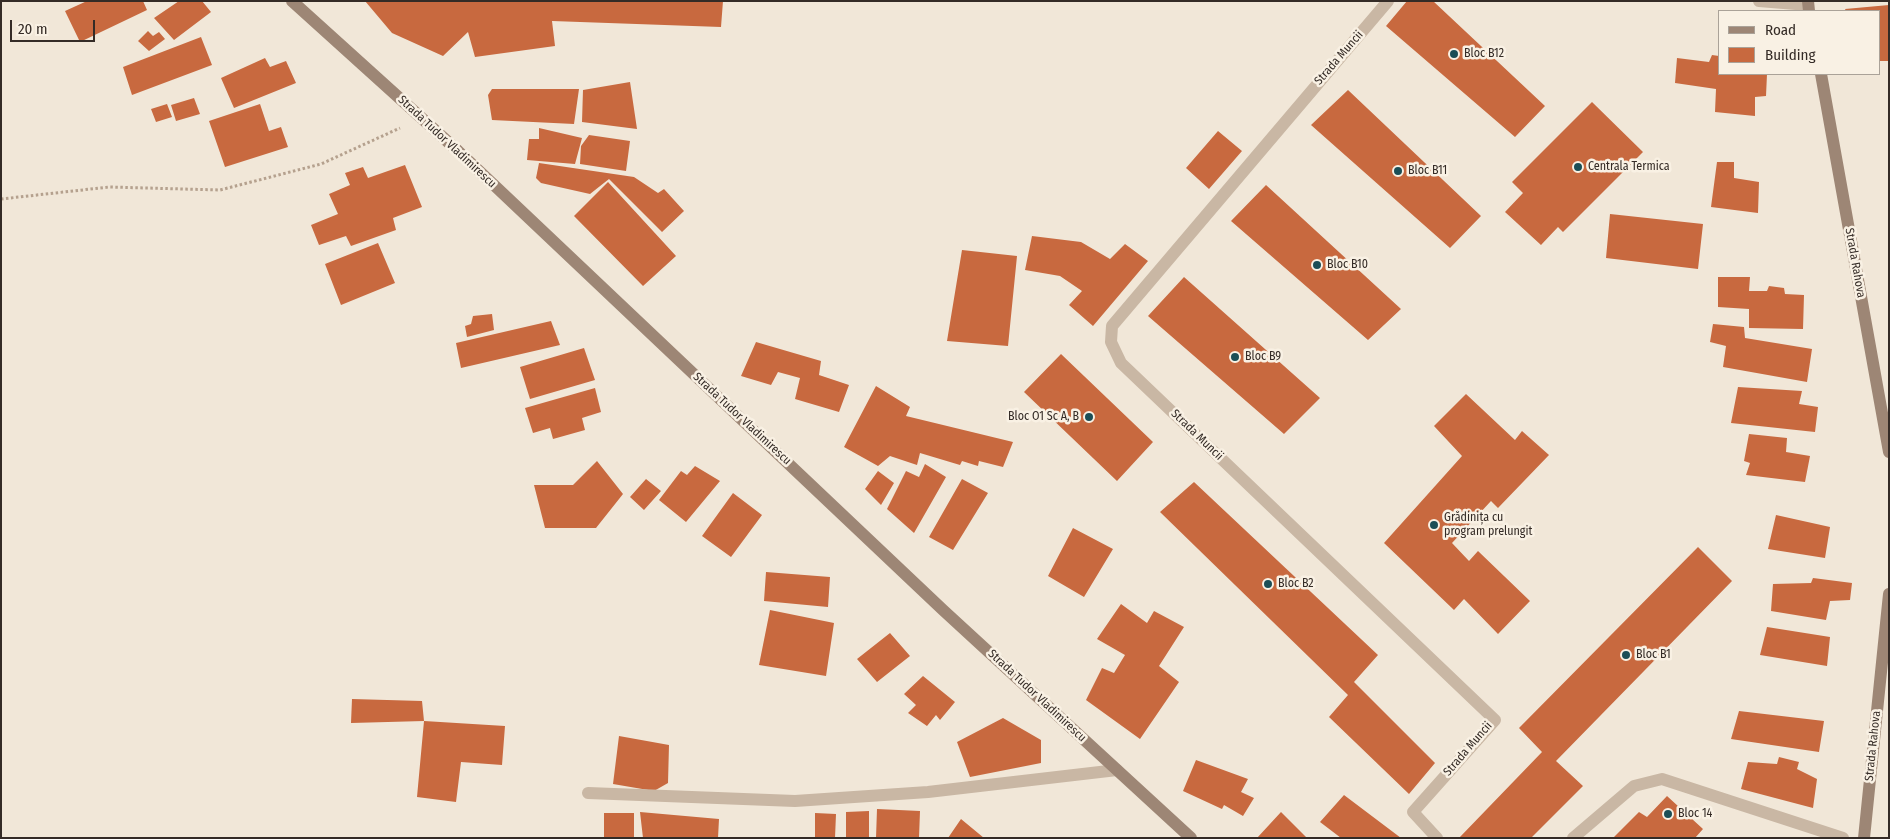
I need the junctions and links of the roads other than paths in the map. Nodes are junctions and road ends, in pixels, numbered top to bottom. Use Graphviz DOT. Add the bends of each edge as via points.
graph roads {
  1 [pos="292,1"];
  2 [pos="1388,1"];
  3 [pos="1759,1"];
  4 [pos="1809,6"];
  5 [pos="1821,75"];
  6 [pos="1889,452"];
  7 [pos="1889,594"];
  8 [pos="1117,770"];
  9 [pos="588,793"];
  10 [pos="1191,838"];
  11 [pos="1438,838"];
  12 [pos="1574,838"];
  13 [pos="1843,838"];
  14 [pos="1864,838"];
  1 -- 8 [label="main road, Strada Tudor Vladimirescu"];
  2 -- 11 [label="street, Strada Muncii" via="1112,326 1111,342 1121,363 1495,720 1413,812"];
  3 -- 4 [label="street"];
  5 -- 6 [label="main road, Strada Rahova"];
  7 -- 14 [label="main road, Strada Rahova"];
  8 -- 9 [label="street" via="928,792 795,801"];
  8 -- 10 [label="main road, Strada Tudor Vladimirescu"];
  12 -- 13 [label="street" via="1634,786 1662,779"];
}
